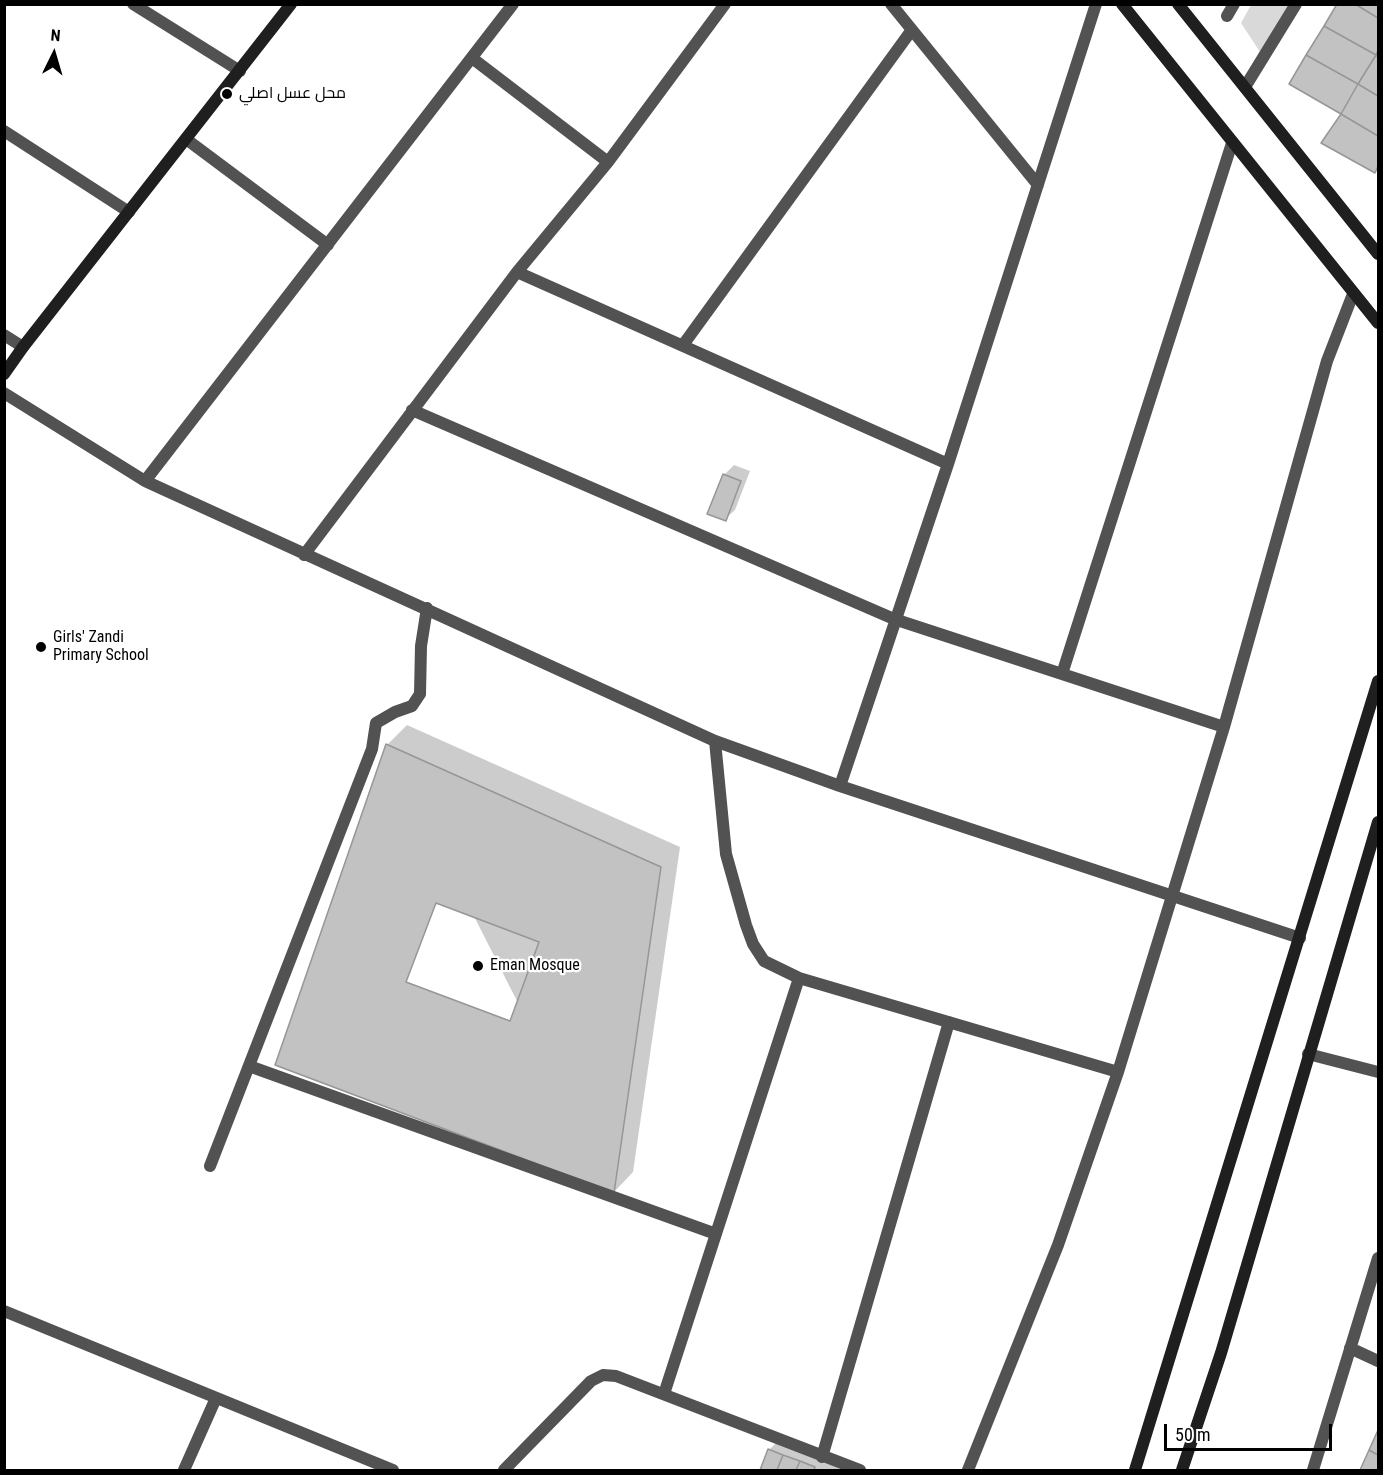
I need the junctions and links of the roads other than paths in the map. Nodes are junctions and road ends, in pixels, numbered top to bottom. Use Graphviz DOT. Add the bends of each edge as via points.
graph roads {
  1 [pos="133,4"];
  2 [pos="291,4"];
  3 [pos="513,4"];
  4 [pos="725,4"];
  5 [pos="891,4"];
  6 [pos="1096,4"];
  7 [pos="1122,4"];
  8 [pos="1178,4"];
  9 [pos="1296,4"];
  10 [pos="911,31"];
  11 [pos="472,57"];
  12 [pos="240,71"];
  13 [pos="1245,87"];
  14 [pos="4,131"];
  15 [pos="186,139"];
  16 [pos="1232,143"];
  17 [pos="608,162"];
  18 [pos="1038,184"];
  19 [pos="129,212"];
  20 [pos="328,245"];
  21 [pos="1377,247"];
  22 [pos="518,272"];
  23 [pos="1353,294"];
  24 [pos="1378,323"];
  25 [pos="4,335"];
  26 [pos="683,345"];
  27 [pos="23,347"];
  28 [pos="4,374"];
  29 [pos="4,393"];
  30 [pos="412,410"];
  31 [pos="948,464"];
  32 [pos="145,481"];
  33 [pos="304,555"];
  34 [pos="427,608"];
  35 [pos="894,619"];
  36 [pos="1062,674"];
  37 [pos="1378,681"];
  38 [pos="1224,727"];
  39 [pos="715,741"];
  40 [pos="840,786"];
  41 [pos="1378,822"];
  42 [pos="1170,894"];
  43 [pos="1299,938"];
  44 [pos="799,978"];
  45 [pos="949,1022"];
  46 [pos="1308,1054"];
  47 [pos="249,1066"];
  48 [pos="1118,1072"];
  49 [pos="1378,1072"];
  50 [pos="210,1166"];
  51 [pos="716,1234"];
  52 [pos="1378,1258"];
  53 [pos="1375,1284"];
  54 [pos="4,1311"];
  55 [pos="1350,1348"];
  56 [pos="1378,1361"];
  57 [pos="664,1394"];
  58 [pos="216,1398"];
  59 [pos="822,1456"];
  60 [pos="184,1470"];
  61 [pos="393,1470"];
  62 [pos="504,1470"];
  63 [pos="860,1470"];
  64 [pos="968,1470"];
  65 [pos="1135,1470"];
  66 [pos="1182,1470"];
  67 [pos="1313,1470"];
  1 -- 12 [label="street"];
  2 -- 12 [label="main road"];
  3 -- 11 [label="street"];
  4 -- 17 [label="street"];
  5 -- 10 [label="street"];
  6 -- 18 [label="street"];
  7 -- 16 [label="main road"];
  8 -- 13 [label="main road"];
  9 -- 13 [label="street"];
  10 -- 18 [label="street"];
  10 -- 26 [label="street"];
  11 -- 17 [label="street"];
  11 -- 20 [label="street"];
  12 -- 15 [label="main road"];
  13 -- 21 [label="main road"];
  14 -- 19 [label="street"];
  15 -- 19 [label="main road"];
  15 -- 20 [label="street"];
  16 -- 23 [label="main road"];
  16 -- 36 [label="street"];
  17 -- 22 [label="street"];
  18 -- 31 [label="street"];
  19 -- 27 [label="main road"];
  20 -- 32 [label="street"];
  22 -- 26 [label="street"];
  22 -- 30 [label="street"];
  23 -- 24 [label="main road"];
  23 -- 38 [label="street" via="1328,362"];
  25 -- 27 [label="street"];
  26 -- 31 [label="street"];
  27 -- 28 [label="main road"];
  29 -- 32 [label="street"];
  30 -- 33 [label="street"];
  30 -- 35 [label="street"];
  31 -- 35 [label="street"];
  32 -- 33 [label="street"];
  33 -- 34 [label="street"];
  34 -- 39 [label="street"];
  34 -- 47 [label="street" via="420,694 412,705 376,723 372,749"];
  35 -- 36 [label="street"];
  35 -- 40 [label="street"];
  36 -- 38 [label="street"];
  37 -- 43 [label="main road"];
  38 -- 42 [label="street"];
  39 -- 40 [label="street"];
  39 -- 44 [label="street" via="726,854 746,925 764,961"];
  40 -- 42 [label="street"];
  41 -- 46 [label="main road"];
  42 -- 43 [label="street"];
  42 -- 48 [label="street"];
  43 -- 65 [label="main road"];
  44 -- 45 [label="street"];
  44 -- 51 [label="street"];
  45 -- 48 [label="street"];
  45 -- 59 [label="street"];
  46 -- 49 [label="street"];
  46 -- 66 [label="main road" via="1221,1353"];
  47 -- 50 [label="street"];
  47 -- 51 [label="street"];
  48 -- 64 [label="street" via="1058,1245"];
  51 -- 57 [label="street"];
  52 -- 53 [label="street"];
  53 -- 55 [label="street"];
  54 -- 58 [label="street"];
  55 -- 56 [label="street"];
  55 -- 67 [label="street"];
  57 -- 59 [label="street"];
  57 -- 62 [label="street" via="603,1375 591,1381"];
  58 -- 60 [label="street"];
  58 -- 61 [label="street"];
  59 -- 63 [label="street"];
}
